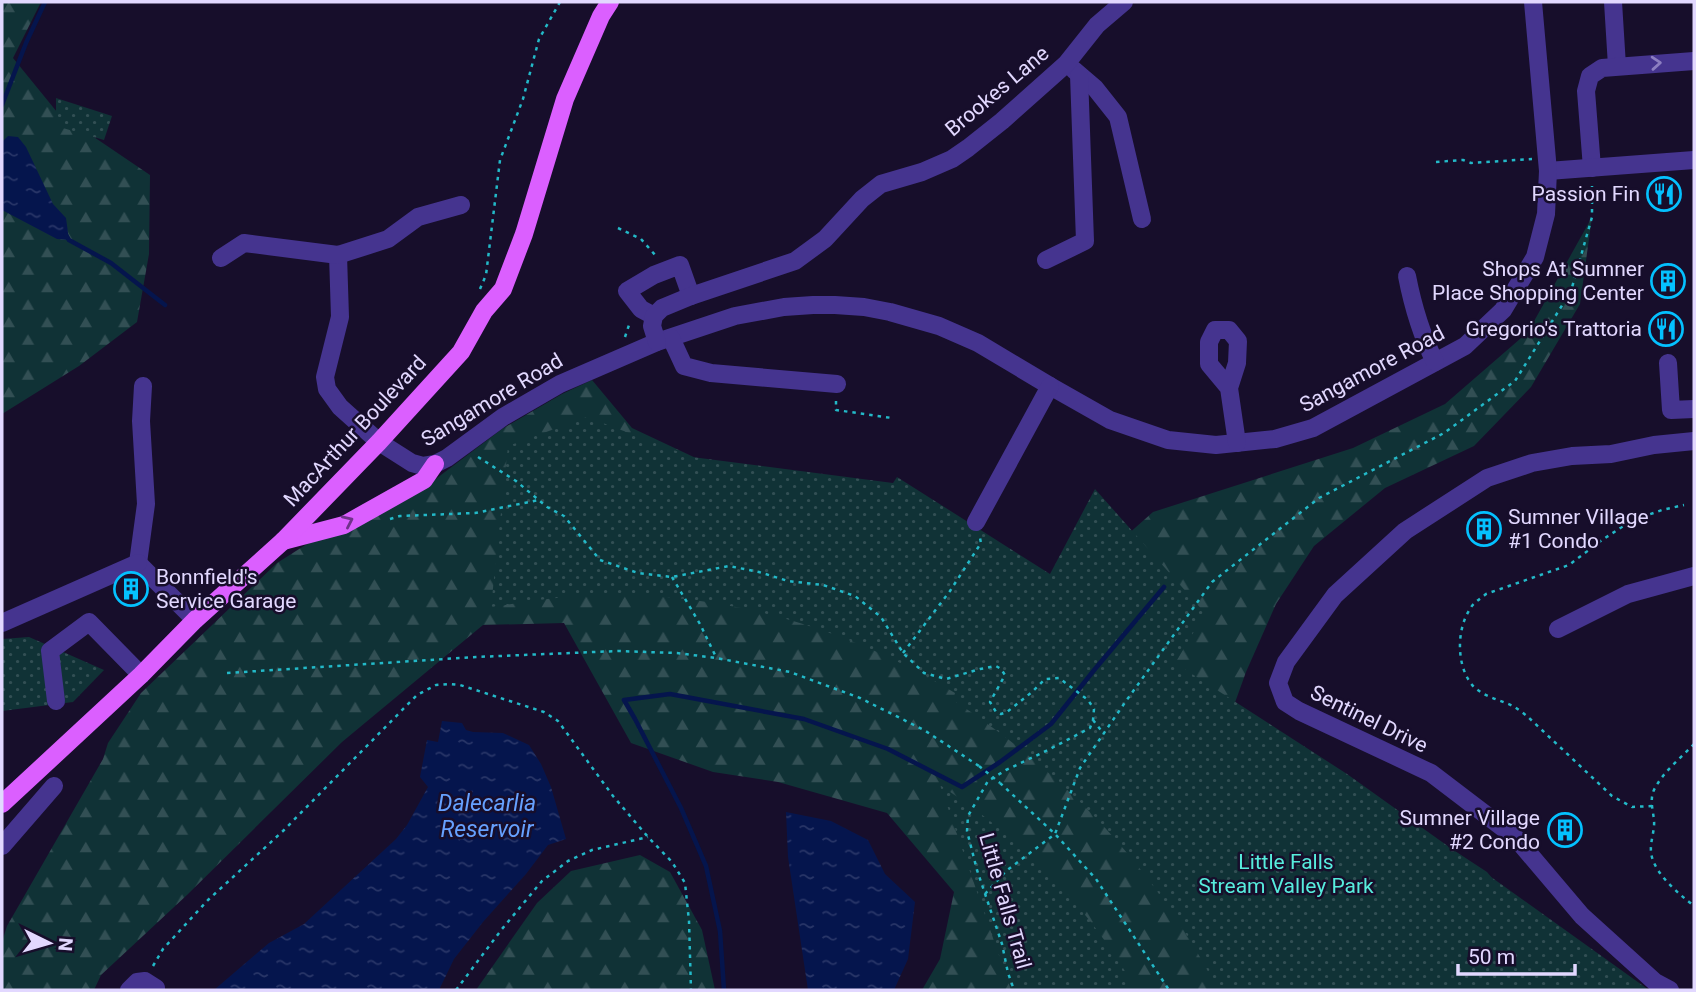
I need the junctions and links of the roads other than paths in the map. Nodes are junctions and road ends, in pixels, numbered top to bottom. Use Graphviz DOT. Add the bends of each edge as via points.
graph roads {
  1 [pos="610,2"];
  2 [pos="1124,2"];
  3 [pos="1533,2"];
  4 [pos="1613,2"];
  5 [pos="1694,61"];
  6 [pos="1617,66"];
  7 [pos="1073,69"];
  8 [pos="1694,160"];
  9 [pos="1543,165"];
  10 [pos="1592,168"];
  11 [pos="461,205"];
  12 [pos="1142,219"];
  13 [pos="338,255"];
  14 [pos="221,258"];
  15 [pos="1046,260"];
  16 [pos="1407,276"];
  17 [pos="691,296"];
  18 [pos="654,316"];
  19 [pos="664,340"];
  20 [pos="1435,362"];
  21 [pos="1668,363"];
  22 [pos="836,384"];
  23 [pos="143,386"];
  24 [pos="1050,386"];
  25 [pos="1229,388"];
  26 [pos="1694,409"];
  27 [pos="1694,441"];
  28 [pos="379,442"];
  29 [pos="1237,443"];
  30 [pos="435,464"];
  31 [pos="976,522"];
  32 [pos="282,541"];
  33 [pos="138,563"];
  34 [pos="1694,576"];
  35 [pos="195,620"];
  36 [pos="2,623"];
  37 [pos="1558,629"];
  38 [pos="141,675"];
  39 [pos="56,701"];
  40 [pos="54,786"];
  41 [pos="2,804"];
  42 [pos="2,811"];
  43 [pos="18,827"];
  44 [pos="2,846"];
  45 [pos="151,986"];
  46 [pos="129,990"];
  47 [pos="1670,990"];
  1 -- 28 [label="main road, MacArthur Boulevard" via="565,99 503,289 484,311 461,352"];
  2 -- 7 [label="street, Brookes Lane" via="1097,25"];
  3 -- 9 [label="street, Sangamore Road"];
  4 -- 6 [label="street"];
  6 -- 5 [label="street, one-way"];
  6 -- 10 [label="street" via="1590,76 1586,91"];
  7 -- 12 [label="street" via="1118,117"];
  7 -- 15 [label="street" via="1085,241"];
  7 -- 17 [label="street, Brookes Lane" via="952,159 881,184 796,261"];
  8 -- 10 [label="street"];
  9 -- 10 [label="street"];
  9 -- 20 [label="street, Sangamore Road" via="1546,214 1535,257 1503,310 1465,346"];
  11 -- 13 [label="street" via="418,218 387,239"];
  13 -- 14 [label="street" via="244,243"];
  13 -- 28 [label="street, Sangamore Road" via="340,317 325,377 327,389"];
  16 -- 20 [label="street" via="1416,318"];
  17 -- 18 [label="street, Brookes Lane"];
  17 -- 18 [label="street" via="680,265 639,282 627,291"];
  18 -- 19 [label="street" via="652,326"];
  19 -- 22 [label="street" via="684,366 711,373"];
  19 -- 24 [label="street, Sangamore Road" via="735,316 773,309 864,307 915,318 978,343"];
  19 -- 30 [label="street, Sangamore Road" via="560,384"];
  20 -- 29 [label="street, Sangamore Road" via="1313,428"];
  21 -- 26 [label="street" via="1671,410"];
  23 -- 33 [label="street" via="146,504"];
  24 -- 29 [label="street, Sangamore Road" via="1110,420 1168,440"];
  24 -- 31 [label="street"];
  25 -- 29 [label="street"];
  27 -- 47 [label="street, Sentinel Drive" via="1532,463 1487,478 1405,531 1335,595 1286,662 1278,683 1285,702 1431,773 1515,837 1582,916 1655,982"];
  28 -- 30 [label="street, Sangamore Road" via="412,463"];
  28 -- 32 [label="main road, MacArthur Boulevard"];
  32 -- 30 [label="main road, one-way" via="344,525 424,480"];
  32 -- 35 [label="main road, MacArthur Boulevard"];
  33 -- 35 [label="street"];
  33 -- 36 [label="street"];
  34 -- 37 [label="street" via="1628,594"];
  35 -- 38 [label="main road, MacArthur Boulevard"];
  38 -- 39 [label="street" via="89,622 50,651"];
  38 -- 41 [label="main road, MacArthur Boulevard"];
  40 -- 43 [label="street"];
  42 -- 43 [label="street"];
  43 -- 44 [label="street"];
  45 -- 46 [label="street" via="137,982"];
}
